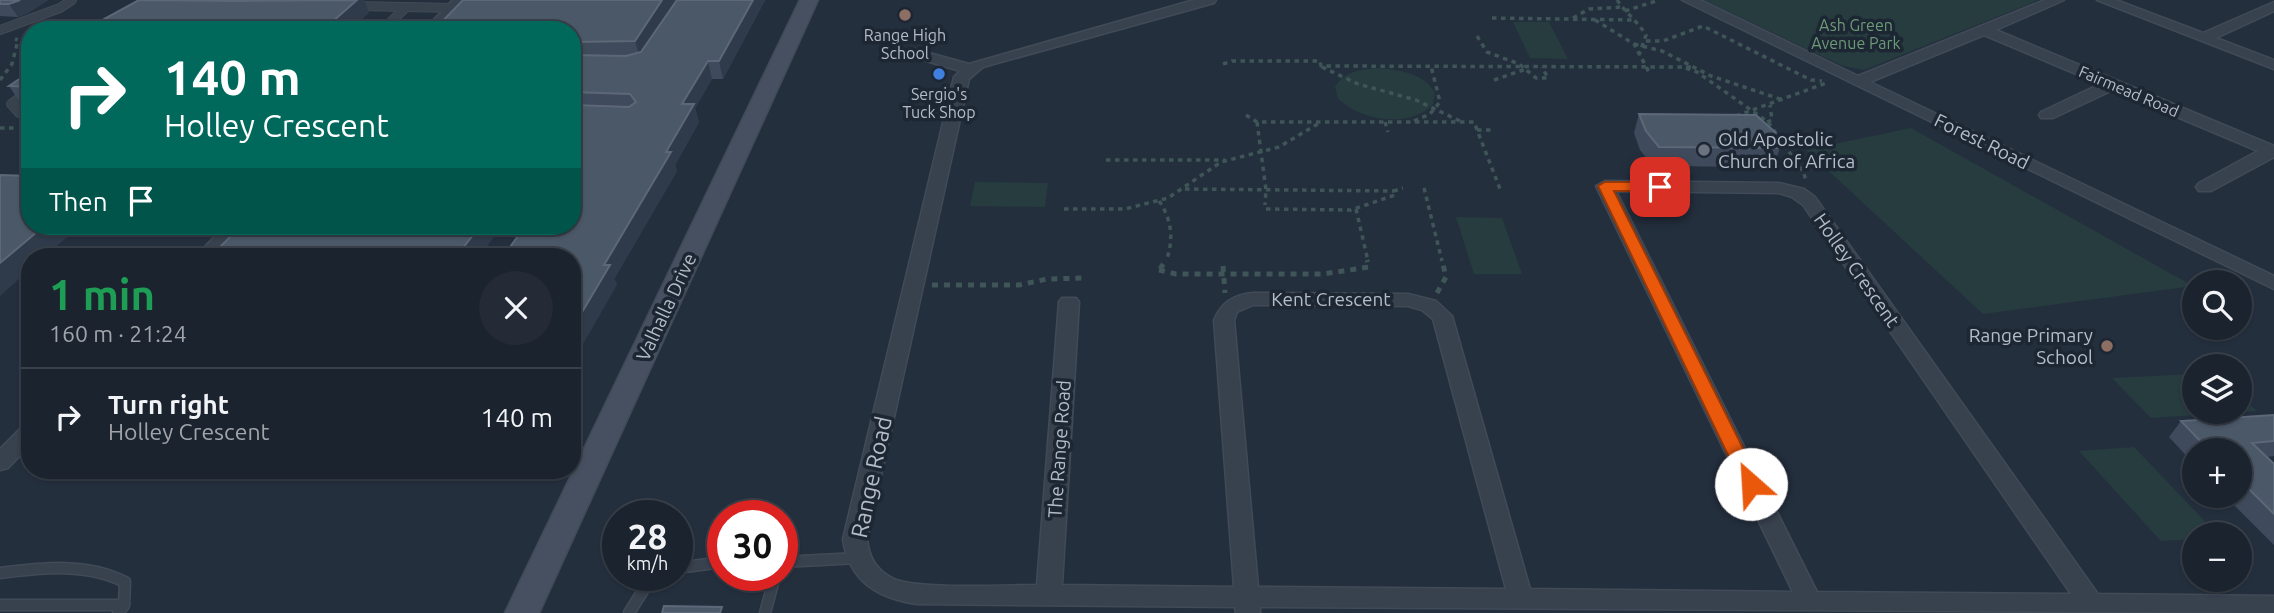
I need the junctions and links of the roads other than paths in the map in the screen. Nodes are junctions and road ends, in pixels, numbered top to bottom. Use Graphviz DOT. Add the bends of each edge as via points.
graph roads {
  1 [pos="72,0"];
  2 [pos="809,0"];
  3 [pos="1209,0"];
  4 [pos="1689,0"];
  5 [pos="2057,0"];
  6 [pos="2104,0"];
  7 [pos="457,4"];
  8 [pos="341,5"];
  9 [pos="2274,6"];
  10 [pos="406,7"];
  11 [pos="25,21"];
  12 [pos="392,21"];
  13 [pos="440,21"];
  14 [pos="21,23"];
  15 [pos="0,30"];
  16 [pos="1984,30"];
  17 [pos="2204,38"];
  18 [pos="911,51"];
  19 [pos="2274,65"];
  20 [pos="969,69"];
  21 [pos="1858,81"];
  22 [pos="2112,84"];
  23 [pos="21,97"];
  24 [pos="21,113"];
  25 [pos="2047,115"];
  26 [pos="2273,152"];
  27 [pos="2205,187"];
  28 [pos="226,235"];
  29 [pos="213,248"];
  30 [pos="2274,283"];
  31 [pos="1069,302"];
  32 [pos="21,441"];
  33 [pos="0,462"];
  34 [pos="858,558"];
  35 [pos="798,561"];
  36 [pos="0,573"];
  37 [pos="643,591"];
  38 [pos="771,591"];
  39 [pos="1049,595"];
  40 [pos="1521,600"];
  41 [pos="1810,602"];
  42 [pos="0,605"];
  43 [pos="1247,605"];
  44 [pos="2274,606"];
  45 [pos="121,609"];
  46 [pos="2094,609"];
  47 [pos="522,613"];
  48 [pos="629,613"];
  49 [pos="765,613"];
  1 -- 11 [label="lane"];
  2 -- 47 [label="main road, Valhalla Drive"];
  3 -- 20 [label="street"];
  4 -- 21 [label="street, Forest Road"];
  5 -- 16 [label="street"];
  6 -- 17 [label="street"];
  7 -- 10 [label="lane"];
  7 -- 13 [label="street"];
  8 -- 10 [label="lane"];
  9 -- 17 [label="street"];
  10 -- 12 [label="lane"];
  14 -- 15 [label="lane"];
  16 -- 21 [label="street"];
  16 -- 22 [label="street, Fairmead Road"];
  17 -- 19 [label="street"];
  18 -- 20 [label="street"];
  20 -- 34 [label="street, Range Road" via="962,78 855,539"];
  21 -- 30 [label="street, Forest Road"];
  22 -- 25 [label="street"];
  22 -- 26 [label="street, Fairmead Road"];
  23 -- 24 [label="lane" via="11,104"];
  26 -- 27 [label="street"];
  28 -- 29 [label="street"];
  31 -- 39 [label="street, The Range Road"];
  32 -- 33 [label="street"];
  34 -- 35 [label="lane"];
  34 -- 39 [label="street, Range Road" via="872,579 902,593"];
  36 -- 45 [label="lane" via="84,569 113,574 125,582"];
  37 -- 48 [label="lane"];
  38 -- 49 [label="lane"];
  39 -- 43 [label="street, Range Road"];
  40 -- 41 [label="street, Range Road"];
  40 -- 43 [label="street, Range Road"];
  40 -- 43 [label="street, Kent Crescent" via="1442,316 1429,305 1408,300 1253,299 1229,308 1224,320"];
  41 -- 46 [label="street, Range Road"];
  41 -- 46 [label="street, Holley Crescent" via="1605,186 1769,187 1797,193 1809,201"];
  42 -- 45 [label="lane"];
  44 -- 46 [label="street, Range Road"];
}
